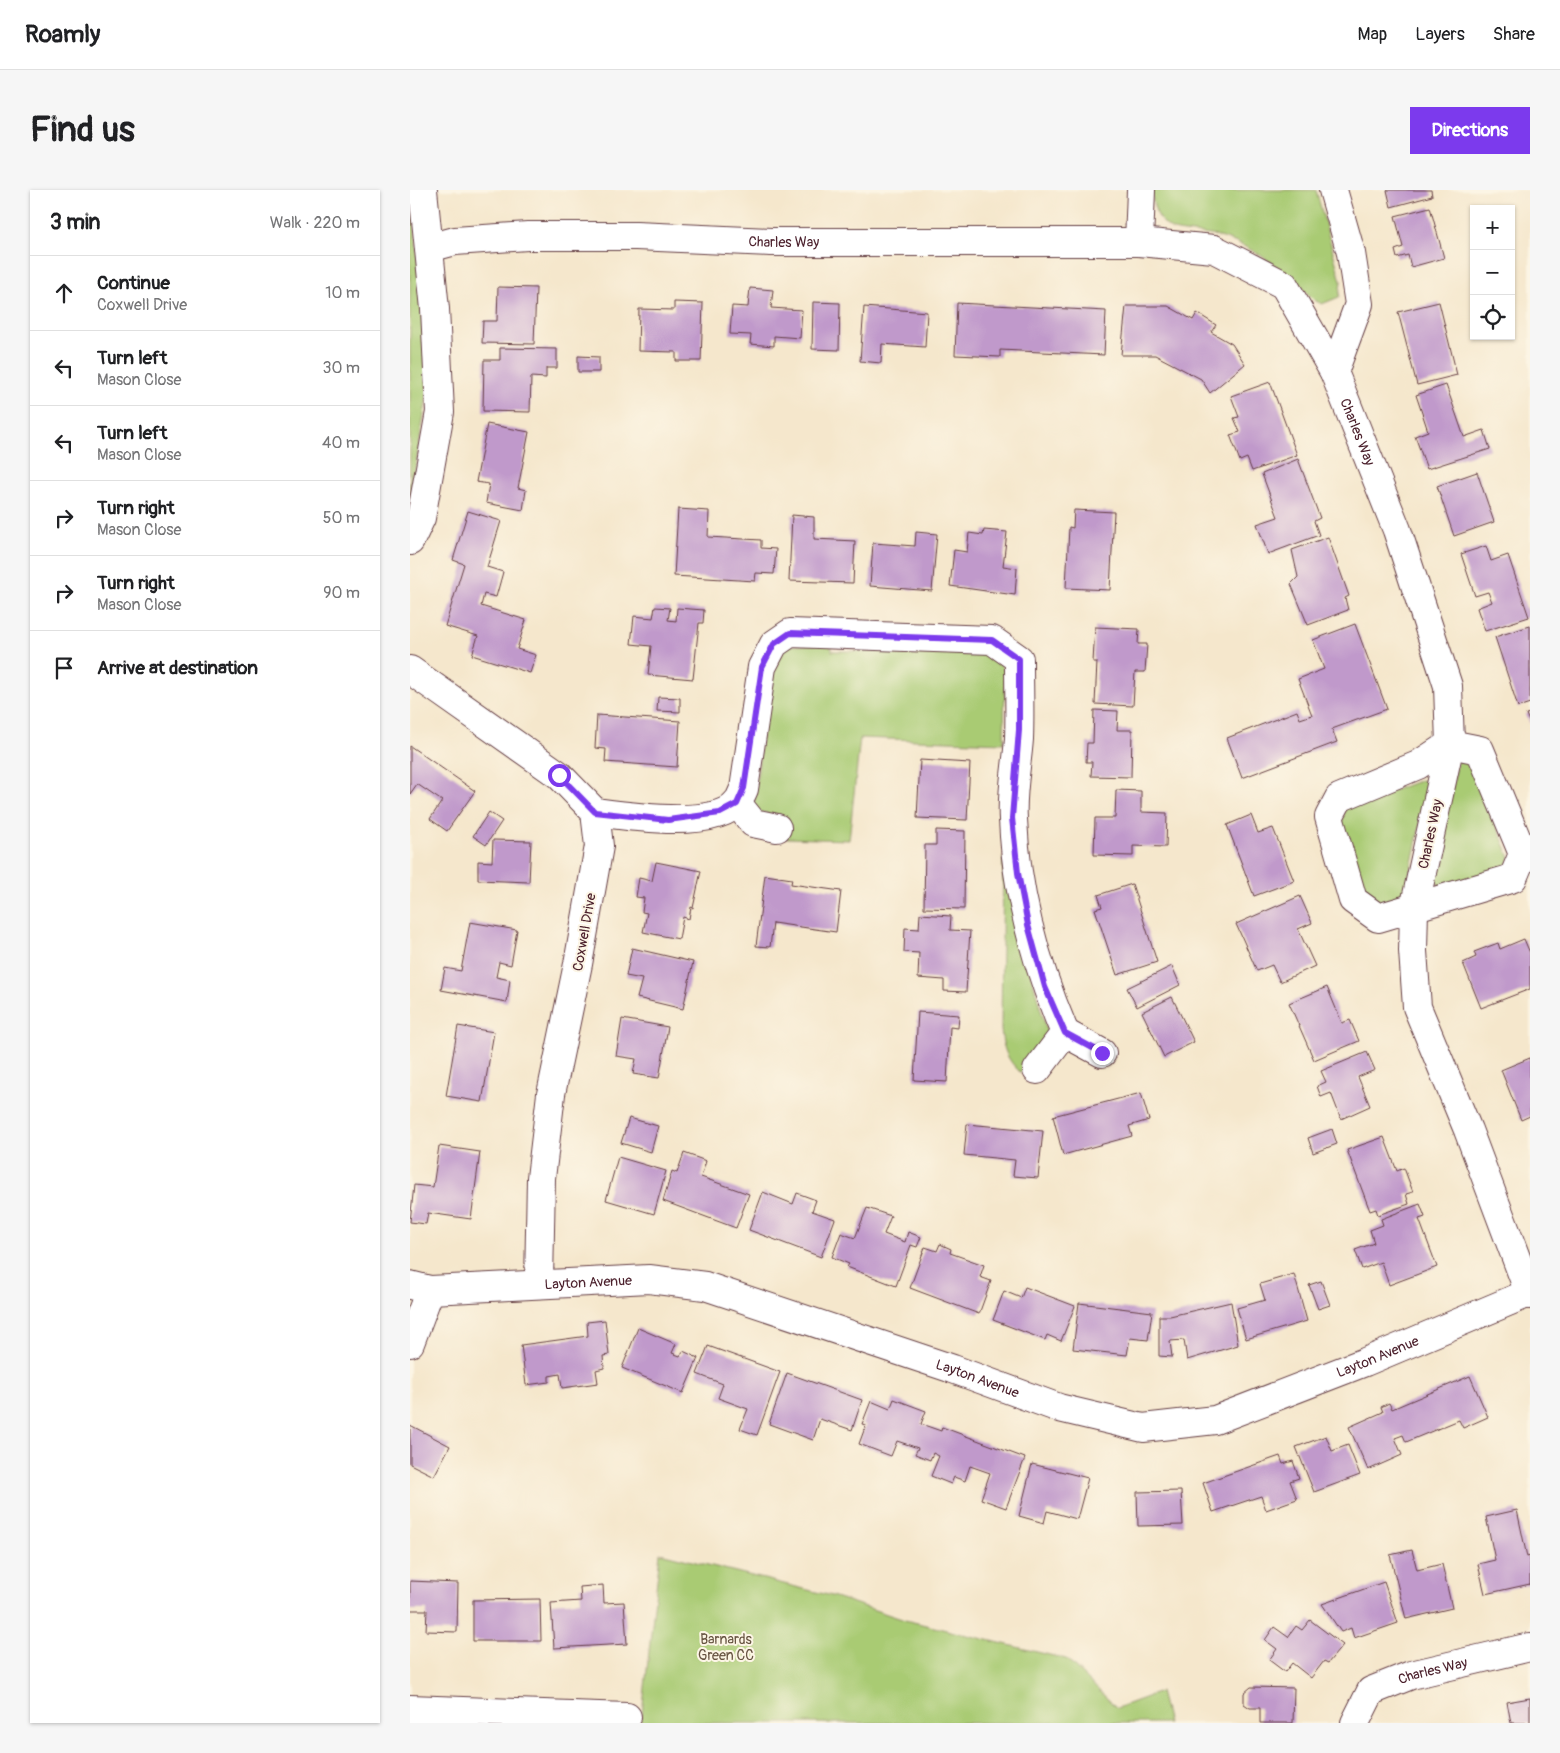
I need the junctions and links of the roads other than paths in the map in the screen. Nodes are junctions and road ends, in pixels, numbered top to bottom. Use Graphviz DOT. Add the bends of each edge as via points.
graph roads {
  1 [pos="423,190"];
  2 [pos="1141,190"];
  3 [pos="1333,190"];
  4 [pos="1140,242"];
  5 [pos="429,248"];
  6 [pos="1334,372"];
  7 [pos="410,542"];
  8 [pos="410,670"];
  9 [pos="1450,744"];
  10 [pos="737,804"];
  11 [pos="595,812"];
  12 [pos="777,828"];
  13 [pos="1414,909"];
  14 [pos="1065,1033"];
  15 [pos="1102,1053"];
  16 [pos="1037,1070"];
  17 [pos="539,1283"];
  18 [pos="420,1288"];
  19 [pos="1529,1294"];
  20 [pos="410,1343"];
  21 [pos="1530,1647"];
  22 [pos="410,1709"];
  23 [pos="627,1717"];
  24 [pos="1355,1723"];
  1 -- 5 [label="street"];
  2 -- 4 [label="street"];
  3 -- 6 [label="street" via="1351,253 1360,304"];
  4 -- 5 [label="street, Charles Way" via="771,242 636,236 528,236 455,240"];
  4 -- 6 [label="street, Charles Way" via="1214,249 1284,285"];
  5 -- 7 [label="street" via="440,412 421,518"];
  6 -- 9 [label="street, Charles Way" via="1398,530 1448,686"];
  8 -- 11 [label="street" via="559,775"];
  9 -- 13 [label="street, Charles Way"];
  9 -- 13 [label="street" via="1480,750 1523,854 1513,878"];
  9 -- 13 [label="street" via="1418,765 1339,798 1329,817 1353,900 1378,918"];
  10 -- 11 [label="street" via="720,813 668,820"];
  10 -- 12 [label="street" via="753,824"];
  10 -- 14 [label="street" via="744,788 762,667 774,644 790,633 992,640 1019,659 1019,730 1012,818 1018,873 1045,987"];
  11 -- 17 [label="street, Coxwell Drive" via="598,854 550,1094 542,1178"];
  13 -- 19 [label="street, Charles Way" via="1417,1007 1468,1130"];
  14 -- 15 [label="street"];
  14 -- 16 [label="street"];
  17 -- 18 [label="street, Layton Avenue"];
  17 -- 19 [label="street, Layton Avenue" via="650,1279 705,1286 1059,1408 1143,1428 1215,1420"];
  18 -- 20 [label="street"];
  21 -- 24 [label="street, Charles Way" via="1411,1675 1371,1691"];
  22 -- 23 [label="street"];
}
